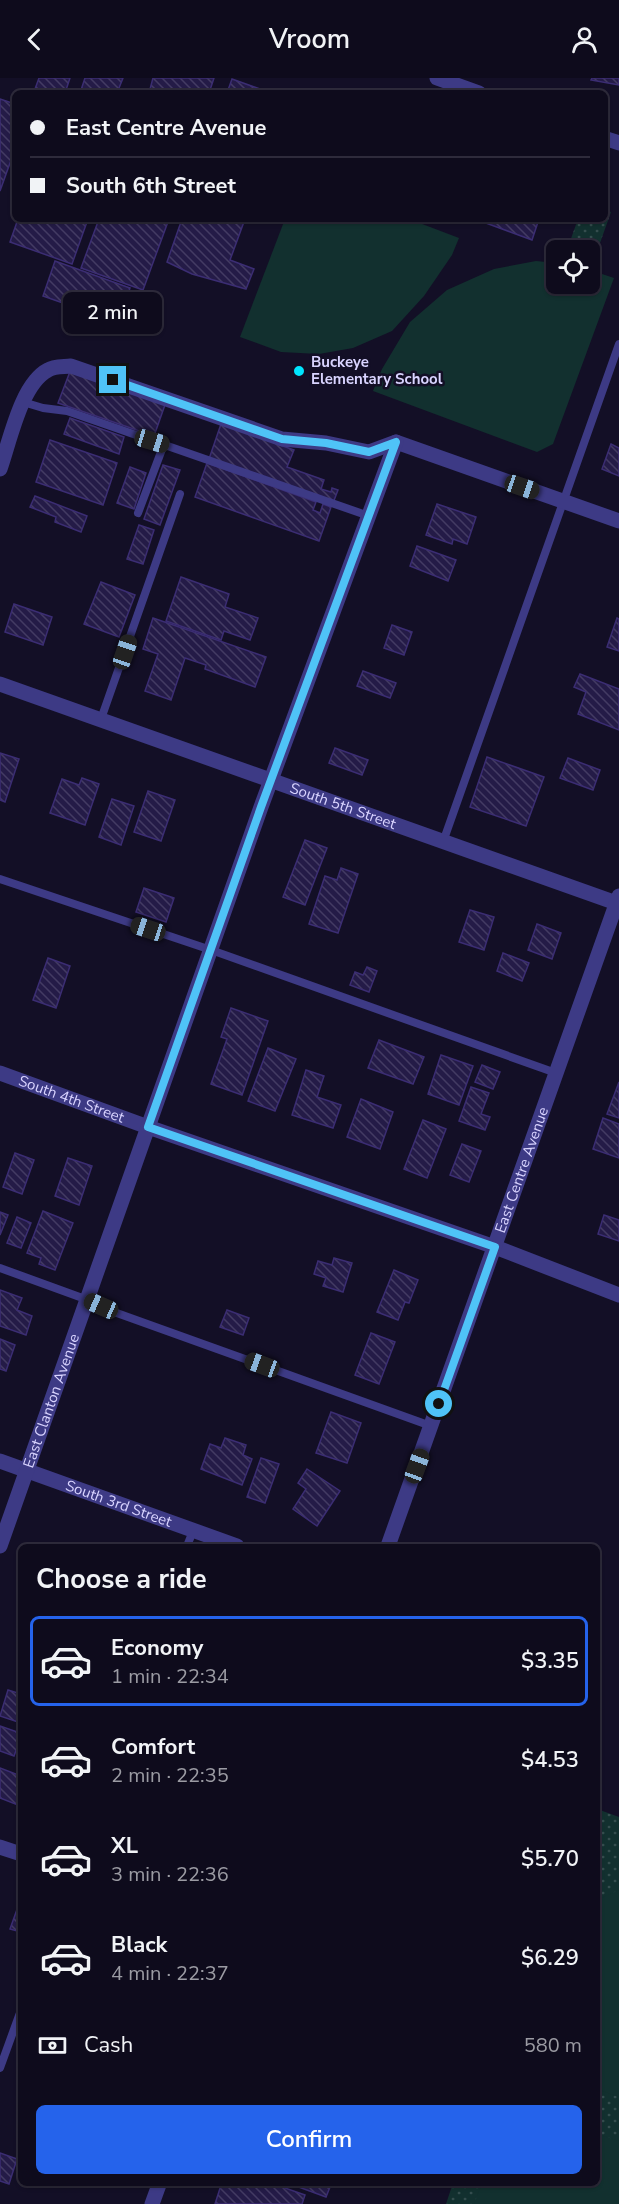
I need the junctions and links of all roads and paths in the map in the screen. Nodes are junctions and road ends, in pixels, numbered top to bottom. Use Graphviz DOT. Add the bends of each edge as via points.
graph roads {
  1 [pos="437,78"];
  2 [pos="471,90"];
  3 [pos="619,344"];
  4 [pos="23,402"];
  5 [pos="396,442"];
  6 [pos="164,444"];
  7 [pos="0,469"];
  8 [pos="180,494"];
  9 [pos="564,502"];
  10 [pos="138,513"];
  11 [pos="369,516"];
  12 [pos="619,521"];
  13 [pos="0,684"];
  14 [pos="101,719"];
  15 [pos="271,780"];
  16 [pos="443,842"];
  17 [pos="0,879"];
  18 [pos="618,901"];
  19 [pos="211,950"];
  20 [pos="0,1073"];
  21 [pos="556,1073"];
  22 [pos="148,1127"];
  23 [pos="495,1247"];
  24 [pos="0,1268"];
  25 [pos="619,1295"];
  26 [pos="88,1300"];
  27 [pos="431,1426"];
  28 [pos="0,1461"];
  29 [pos="27,1471"];
  30 [pos="193,1531"];
  31 [pos="188,1544"];
  32 [pos="231,1544"];
  33 [pos="389,1544"];
  34 [pos="0,1546"];
  35 [pos="0,1846"];
  36 [pos="18,1853"];
  37 [pos="18,2018"];
  38 [pos="0,2068"];
  39 [pos="159,2186"];
  40 [pos="152,2204"];
  1 -- 2 [label="street"];
  3 -- 9 [label="lane"];
  4 -- 5 [label="street" via="32,383 49,369 71,366 282,439 369,452"];
  4 -- 6 [label="lane" via="67,411"];
  4 -- 7 [label="street"];
  5 -- 9 [label="street"];
  5 -- 11 [label="street, East Clanton Avenue"];
  6 -- 10 [label="lane"];
  6 -- 11 [label="lane"];
  8 -- 14 [label="lane"];
  9 -- 12 [label="street"];
  9 -- 16 [label="lane"];
  11 -- 15 [label="street, East Clanton Avenue"];
  13 -- 14 [label="street, South 5th Street"];
  14 -- 15 [label="street, South 5th Street"];
  15 -- 16 [label="street, South 5th Street"];
  15 -- 19 [label="street, East Clanton Avenue"];
  16 -- 18 [label="street, South 5th Street"];
  17 -- 19 [label="lane"];
  18 -- 21 [label="street, East Centre Avenue"];
  19 -- 21 [label="lane"];
  19 -- 22 [label="street, East Clanton Avenue"];
  20 -- 22 [label="street, South 4th Street"];
  21 -- 23 [label="street, East Centre Avenue"];
  22 -- 23 [label="street, South 4th Street"];
  22 -- 26 [label="street, East Clanton Avenue"];
  23 -- 25 [label="street, South 4th Street"];
  23 -- 27 [label="street, East Centre Avenue"];
  24 -- 26 [label="lane"];
  26 -- 27 [label="lane"];
  26 -- 29 [label="street, East Clanton Avenue"];
  27 -- 33 [label="street, East Centre Avenue"];
  28 -- 29 [label="street, South 3rd Street"];
  29 -- 30 [label="street, South 3rd Street"];
  29 -- 34 [label="street, East Clanton Avenue"];
  30 -- 31 [label="lane"];
  30 -- 32 [label="street, South 3rd Street"];
  35 -- 36 [label="street"];
  37 -- 38 [label="lane"];
  39 -- 40 [label="street"];
}
